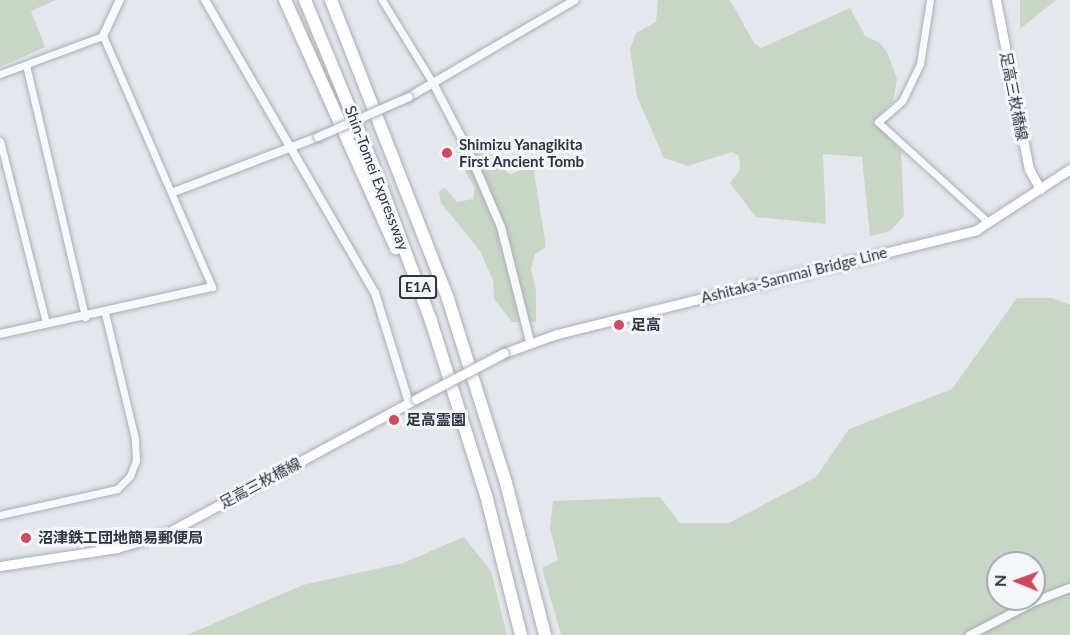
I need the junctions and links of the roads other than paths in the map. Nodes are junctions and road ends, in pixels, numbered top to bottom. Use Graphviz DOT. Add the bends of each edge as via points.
graph roads {
  1 [pos="120,0"];
  2 [pos="205,0"];
  3 [pos="285,0"];
  4 [pos="305,0"];
  5 [pos="331,0"];
  6 [pos="338,0"];
  7 [pos="382,0"];
  8 [pos="575,0"];
  9 [pos="930,0"];
  10 [pos="996,0"];
  11 [pos="103,36"];
  12 [pos="26,64"];
  13 [pos="0,74"];
  14 [pos="434,85"];
  15 [pos="373,100"];
  16 [pos="0,141"];
  17 [pos="290,149"];
  18 [pos="1070,169"];
  19 [pos="1040,189"];
  20 [pos="174,192"];
  21 [pos="988,222"];
  22 [pos="212,287"];
  23 [pos="105,313"];
  24 [pos="85,317"];
  25 [pos="46,323"];
  26 [pos="0,334"];
  27 [pos="530,342"];
  28 [pos="504,353"];
  29 [pos="413,401"];
  30 [pos="461,411"];
  31 [pos="0,515"];
  32 [pos="1,563"];
  33 [pos="1070,588"];
  34 [pos="521,635"];
  35 [pos="545,635"];
  36 [pos="970,635"];
  1 -- 11 [label="street"];
  2 -- 17 [label="street"];
  3 -- 30 [label="highway" via="368,180"];
  4 -- 30 [label="highway, Shin-Tomei Expressway / E1A" via="377,175"];
  5 -- 15 [label="highway, Shin-Tomei Expressway / E1A"];
  6 -- 15 [label="highway"];
  7 -- 14 [label="street"];
  8 -- 14 [label="street"];
  9 -- 21 [label="street" via="920,64 902,101 878,122"];
  10 -- 19 [label="main road, 足高三枚橋線" via="1029,169"];
  11 -- 12 [label="street"];
  11 -- 20 [label="street"];
  12 -- 13 [label="street"];
  12 -- 24 [label="street"];
  14 -- 17 [label="street, bridge"];
  14 -- 27 [label="street" via="501,227"];
  15 -- 35 [label="highway, Shin-Tomei Expressway / E1A" via="477,387"];
  16 -- 25 [label="street"];
  17 -- 20 [label="street"];
  17 -- 29 [label="street" via="375,293"];
  18 -- 19 [label="main road, Ashitaka-Sammai Bridge Line"];
  19 -- 21 [label="main road, Ashitaka-Sammai Bridge Line"];
  20 -- 22 [label="street"];
  21 -- 27 [label="main road, Ashitaka-Sammai Bridge Line" via="956,236"];
  22 -- 23 [label="street"];
  23 -- 24 [label="street"];
  23 -- 31 [label="street" via="135,439 136,460 130,476 117,489"];
  24 -- 25 [label="street"];
  25 -- 26 [label="street"];
  27 -- 28 [label="main road, Ashitaka-Sammai Bridge Line"];
  28 -- 29 [label="main road, 足高三枚橋線, bridge"];
  29 -- 32 [label="main road, 足高三枚橋線" via="167,533 117,548"];
  30 -- 34 [label="highway, Shin-Tomei Expressway / E1A"];
  33 -- 36 [label="street"];
}
